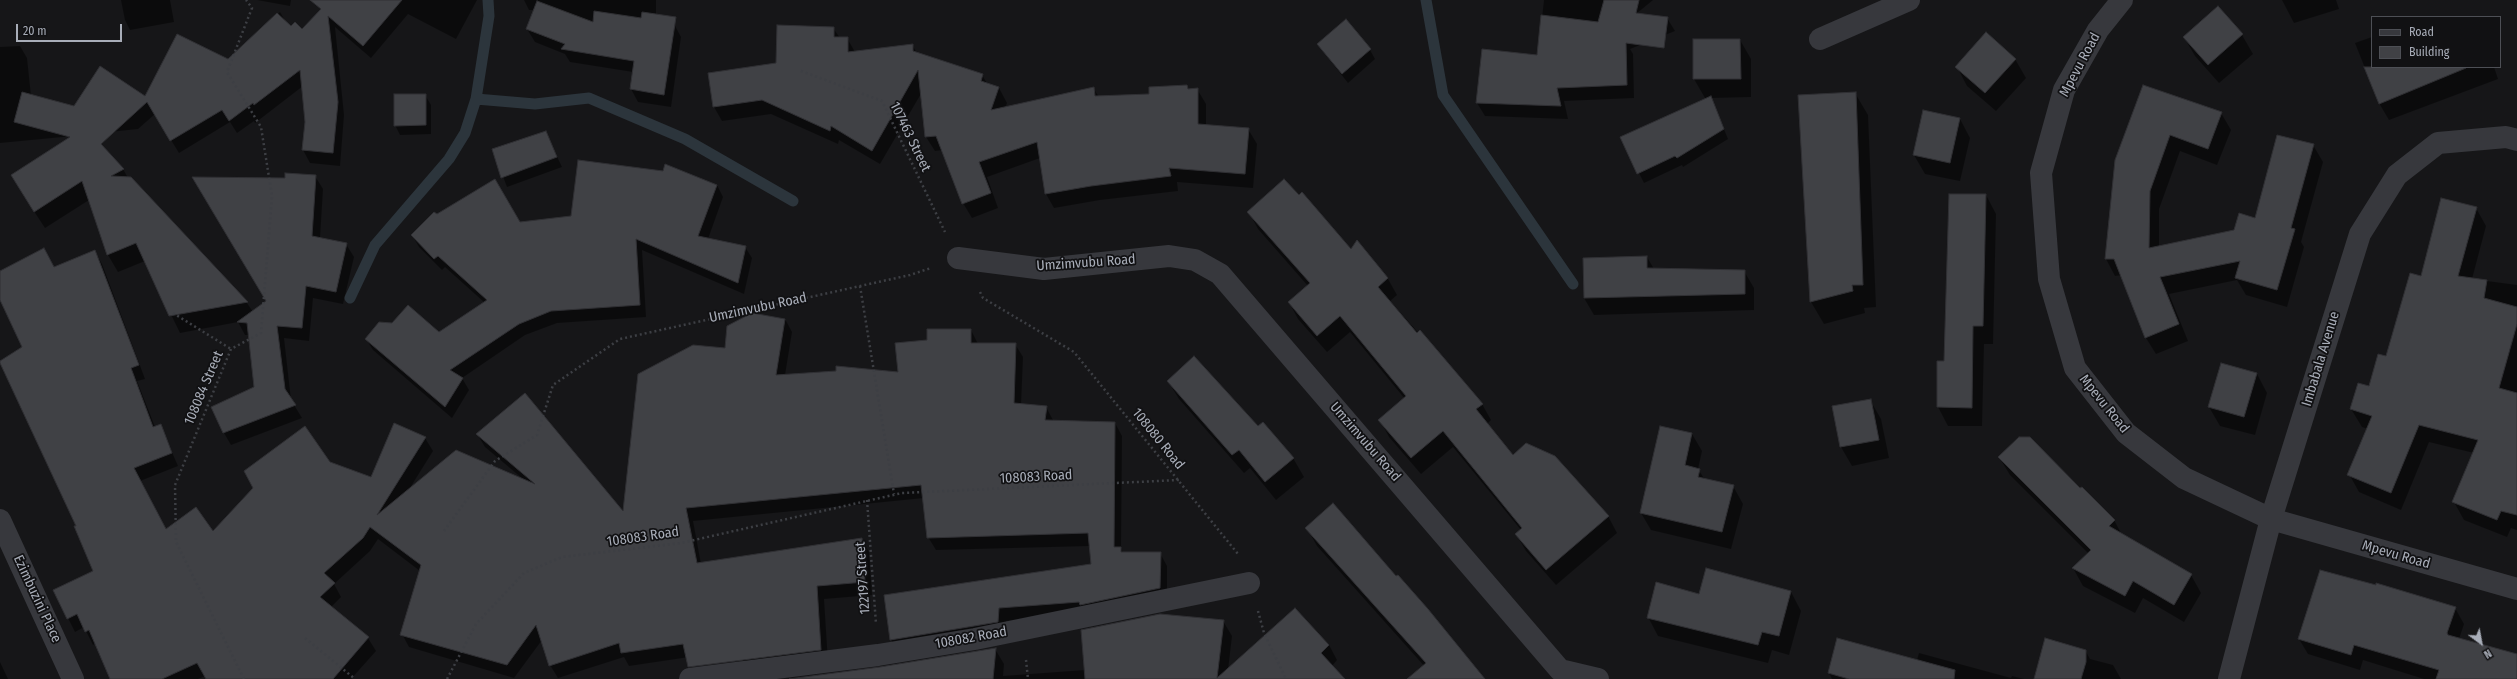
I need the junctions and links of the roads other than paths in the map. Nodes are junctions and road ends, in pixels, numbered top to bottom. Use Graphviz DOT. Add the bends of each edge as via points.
graph roads {
  1 [pos="1909,0"];
  2 [pos="2122,0"];
  3 [pos="1820,39"];
  4 [pos="2517,140"];
  5 [pos="958,258"];
  6 [pos="2271,519"];
  7 [pos="0,520"];
  8 [pos="1249,583"];
  9 [pos="2517,589"];
  10 [pos="1562,675"];
  11 [pos="73,679"];
  12 [pos="690,679"];
  13 [pos="1598,679"];
  14 [pos="2229,679"];
  1 -- 3 [label="street"];
  2 -- 6 [label="street, Mpevu Road" via="2098,30 2064,90 2041,173 2049,279 2075,368 2126,433 2184,478"];
  4 -- 6 [label="street, Imbabala Avenue" via="2506,136 2438,143 2397,175 2360,234"];
  5 -- 10 [label="street, Umzimvubu Road" via="1044,269 1169,256 1195,260 1220,274"];
  6 -- 9 [label="street, Mpevu Road"];
  6 -- 14 [label="street, Imbabala Avenue"];
  7 -- 11 [label="street, Ezimbuzini Place"];
  8 -- 12 [label="street, 108082 Road" via="975,639 878,655"];
  10 -- 13 [label="street, Umzimvubu Road"];
}
